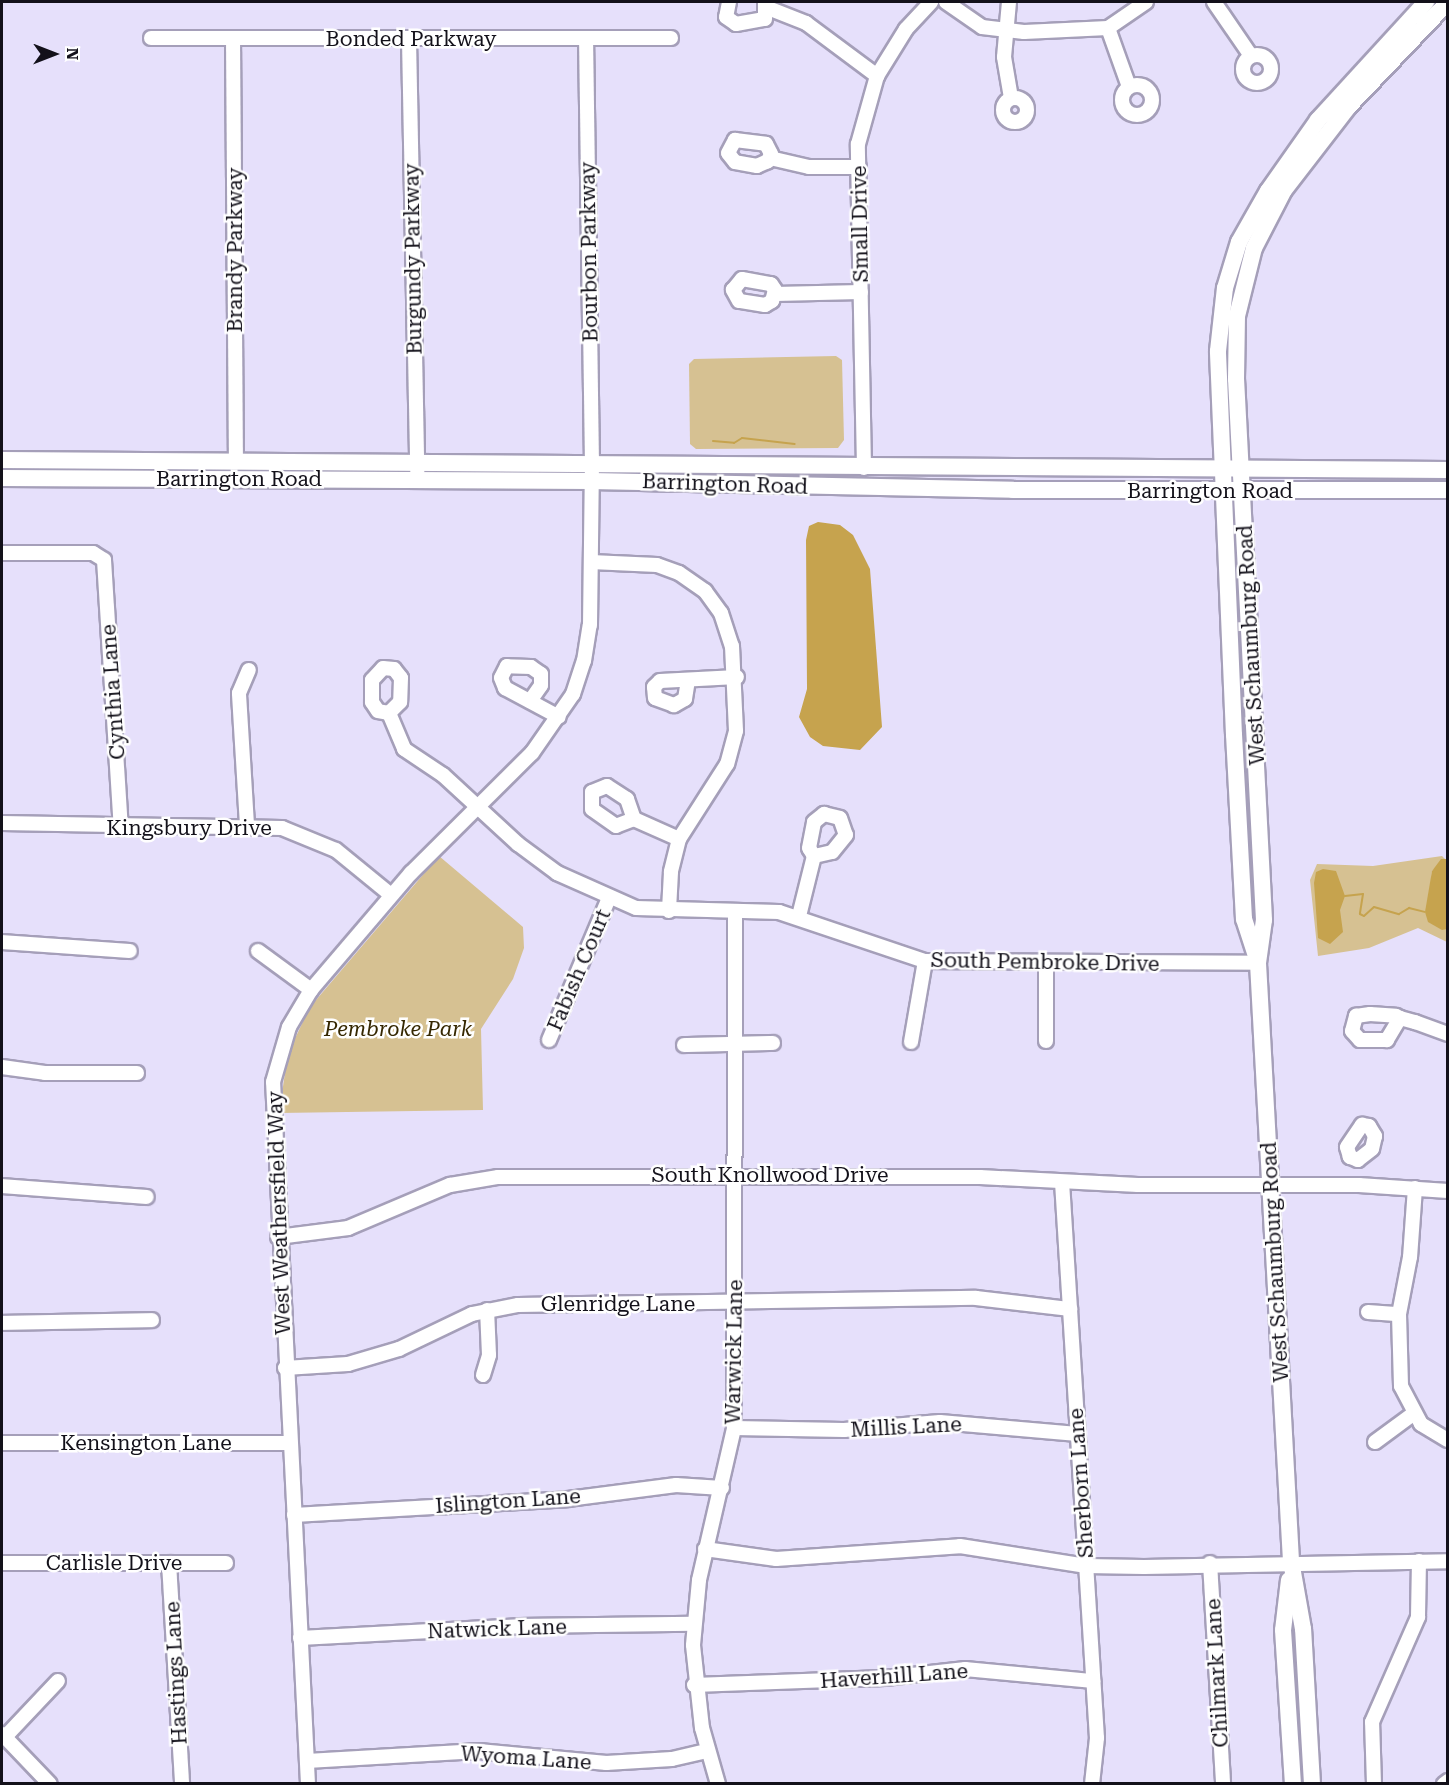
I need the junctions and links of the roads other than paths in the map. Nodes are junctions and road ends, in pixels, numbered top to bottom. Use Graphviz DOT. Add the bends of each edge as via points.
graph roads {
  1 [pos="729,2"];
  2 [pos="931,2"];
  3 [pos="946,2"];
  4 [pos="1009,2"];
  5 [pos="1146,2"];
  6 [pos="1214,2"];
  7 [pos="1426,2"];
  8 [pos="1448,2"];
  9 [pos="766,5"];
  10 [pos="1108,28"];
  11 [pos="1006,31"];
  12 [pos="151,38"];
  13 [pos="233,38"];
  14 [pos="671,38"];
  15 [pos="409,39"];
  16 [pos="586,39"];
  17 [pos="1249,53"];
  18 [pos="877,76"];
  19 [pos="1128,84"];
  20 [pos="1011,98"];
  21 [pos="770,158"];
  22 [pos="859,167"];
  23 [pos="861,292"];
  24 [pos="775,294"];
  25 [pos="2,460"];
  26 [pos="236,462"];
  27 [pos="417,462"];
  28 [pos="864,468"];
  29 [pos="1222,468"];
  30 [pos="1242,469"];
  31 [pos="1448,470"];
  32 [pos="592,473"];
  33 [pos="2,478"];
  34 [pos="417,480"];
  35 [pos="1448,490"];
  36 [pos="1223,491"];
  37 [pos="1242,491"];
  38 [pos="2,553"];
  39 [pos="591,562"];
  40 [pos="249,670"];
  41 [pos="737,677"];
  42 [pos="688,680"];
  43 [pos="530,701"];
  44 [pos="1234,712"];
  45 [pos="389,713"];
  46 [pos="1256,715"];
  47 [pos="559,717"];
  48 [pos="477,807"];
  49 [pos="634,819"];
  50 [pos="2,823"];
  51 [pos="248,825"];
  52 [pos="121,828"];
  53 [pos="679,839"];
  54 [pos="814,856"];
  55 [pos="391,895"];
  56 [pos="608,900"];
  57 [pos="669,910"];
  58 [pos="735,913"];
  59 [pos="799,916"];
  60 [pos="2,942"];
  61 [pos="130,951"];
  62 [pos="258,951"];
  63 [pos="925,961"];
  64 [pos="1258,963"];
  65 [pos="1046,965"];
  66 [pos="311,990"];
  67 [pos="1400,1017"];
  68 [pos="1448,1034"];
  69 [pos="549,1040"];
  70 [pos="1046,1041"];
  71 [pos="911,1042"];
  72 [pos="735,1043"];
  73 [pos="773,1043"];
  74 [pos="684,1045"];
  75 [pos="2,1067"];
  76 [pos="137,1073"];
  77 [pos="1358,1160"];
  78 [pos="735,1174"];
  79 [pos="1062,1182"];
  80 [pos="1359,1185"];
  81 [pos="2,1186"];
  82 [pos="1271,1186"];
  83 [pos="1415,1188"];
  84 [pos="1448,1191"];
  85 [pos="147,1197"];
  86 [pos="278,1237"];
  87 [pos="735,1304"];
  88 [pos="486,1310"];
  89 [pos="1070,1310"];
  90 [pos="1368,1312"];
  91 [pos="1399,1314"];
  92 [pos="152,1320"];
  93 [pos="2,1323"];
  94 [pos="285,1368"];
  95 [pos="483,1375"];
  96 [pos="1413,1414"];
  97 [pos="734,1428"];
  98 [pos="1077,1434"];
  99 [pos="1448,1440"];
  100 [pos="2,1443"];
  101 [pos="290,1443"];
  102 [pos="1375,1443"];
  103 [pos="722,1488"];
  104 [pos="294,1515"];
  105 [pos="705,1550"];
  106 [pos="1291,1561"];
  107 [pos="1419,1561"];
  108 [pos="1448,1561"];
  109 [pos="2,1563"];
  110 [pos="169,1563"];
  111 [pos="226,1563"];
  112 [pos="1210,1563"];
  113 [pos="1086,1566"];
  114 [pos="693,1624"];
  115 [pos="300,1638"];
  116 [pos="58,1681"];
  117 [pos="1093,1682"];
  118 [pos="694,1685"];
  119 [pos="3,1736"];
  120 [pos="707,1751"];
  121 [pos="307,1761"];
  122 [pos="1448,1781"];
  123 [pos="50,1784"];
  124 [pos="182,1784"];
  125 [pos="308,1784"];
  126 [pos="718,1784"];
  127 [pos="1092,1784"];
  128 [pos="1223,1784"];
  129 [pos="1293,1784"];
  130 [pos="1312,1784"];
  131 [pos="1374,1784"];
  132 [pos="1444,1784"];
  1 -- 9 [label="street" via="726,17 735,24 761,22"];
  2 -- 18 [label="street, Small Drive" via="906,29"];
  3 -- 11 [label="street" via="966,19"];
  4 -- 11 [label="street"];
  5 -- 10 [label="street"];
  6 -- 17 [label="street"];
  7 -- 29 [label="main road, West Schaumburg Road" via="1318,120 1254,211 1239,242 1225,288 1218,351"];
  8 -- 30 [label="main road, West Schaumburg Road" via="1349,106 1265,219 1238,316"];
  9 -- 18 [label="street" via="806,23"];
  10 -- 11 [label="street"];
  10 -- 19 [label="street"];
  11 -- 20 [label="street" via="1005,77"];
  12 -- 13 [label="street, Bonded Parkway"];
  13 -- 15 [label="street, Bonded Parkway"];
  13 -- 26 [label="street, Brandy Parkway"];
  14 -- 16 [label="street, Bonded Parkway"];
  15 -- 16 [label="street, Bonded Parkway"];
  15 -- 27 [label="street, Burgundy Parkway"];
  16 -- 32 [label="street, Bourbon Parkway"];
  18 -- 22 [label="street, Small Drive" via="864,114"];
  21 -- 22 [label="street" via="809,167"];
  22 -- 23 [label="street, Small Drive"];
  23 -- 24 [label="street"];
  23 -- 28 [label="street, Small Drive"];
  25 -- 26 [label="main road, Barrington Road"];
  26 -- 27 [label="main road, Barrington Road"];
  27 -- 32 [label="main road, Barrington Road"];
  27 -- 34 [label="street, Burgundy Parkway"];
  28 -- 29 [label="main road, Barrington Road"];
  28 -- 32 [label="main road, Barrington Road"];
  29 -- 30 [label="main road, Barrington Road"];
  29 -- 36 [label="main road, West Schaumburg Road"];
  30 -- 31 [label="main road, Barrington Road"];
  30 -- 37 [label="main road, West Schaumburg Road"];
  32 -- 34 [label="main road, Barrington Road"];
  32 -- 36 [label="main road, Barrington Road"];
  32 -- 39 [label="street, West Weathersfield Way"];
  33 -- 34 [label="main road, Barrington Road"];
  35 -- 37 [label="main road, Barrington Road"];
  36 -- 37 [label="main road, Barrington Road"];
  36 -- 44 [label="main road, West Schaumburg Road"];
  37 -- 46 [label="main road, West Schaumburg Road"];
  38 -- 52 [label="street, Cynthia Lane" via="101,557"];
  39 -- 41 [label="street" via="657,565 705,591 721,613"];
  39 -- 47 [label="street, West Weathersfield Way" via="585,661"];
  40 -- 51 [label="street" via="239,693"];
  41 -- 42 [label="street"];
  41 -- 53 [label="street" via="735,731 727,764"];
  43 -- 47 [label="street"];
  44 -- 46 [label="main road"];
  44 -- 64 [label="main road, West Schaumburg Road" via="1244,920"];
  45 -- 48 [label="street, South Pembroke Drive" via="404,750 443,775"];
  46 -- 64 [label="main road, West Schaumburg Road" via="1264,920"];
  47 -- 48 [label="street, West Weathersfield Way" via="532,753"];
  48 -- 55 [label="street, West Weathersfield Way"];
  48 -- 56 [label="street, South Pembroke Drive" via="557,873"];
  49 -- 53 [label="street"];
  50 -- 52 [label="street, Kingsbury Drive"];
  51 -- 52 [label="street, Kingsbury Drive"];
  51 -- 55 [label="street, Kingsbury Drive" via="282,828 315,838 347,858"];
  53 -- 57 [label="street" via="671,872"];
  54 -- 59 [label="street"];
  55 -- 66 [label="street, West Weathersfield Way"];
  56 -- 57 [label="street, South Pembroke Drive" via="636,908"];
  56 -- 69 [label="street, Fabish Court"];
  57 -- 58 [label="street, South Pembroke Drive"];
  58 -- 59 [label="street, South Pembroke Drive"];
  58 -- 72 [label="street, Warwick Lane"];
  59 -- 63 [label="street, South Pembroke Drive"];
  60 -- 61 [label="street"];
  62 -- 66 [label="street"];
  63 -- 65 [label="street, South Pembroke Drive"];
  63 -- 71 [label="street"];
  64 -- 65 [label="street, South Pembroke Drive"];
  64 -- 82 [label="main road, West Schaumburg Road"];
  65 -- 70 [label="street"];
  66 -- 86 [label="street, West Weathersfield Way" via="289,1027 273,1082"];
  67 -- 68 [label="street"];
  72 -- 73 [label="street"];
  72 -- 74 [label="street"];
  72 -- 78 [label="street, Warwick Lane"];
  75 -- 76 [label="street" via="45,1073"];
  77 -- 80 [label="street"];
  78 -- 79 [label="street, South Knollwood Drive"];
  78 -- 86 [label="street, South Knollwood Drive" via="472,1180 348,1228"];
  78 -- 87 [label="street, Warwick Lane"];
  79 -- 82 [label="street, South Knollwood Drive"];
  79 -- 89 [label="street, Sherborn Lane"];
  80 -- 82 [label="street, South Knollwood Drive"];
  80 -- 83 [label="street, South Knollwood Drive"];
  81 -- 85 [label="street"];
  82 -- 106 [label="main road, West Schaumburg Road"];
  83 -- 84 [label="street, South Knollwood Drive"];
  83 -- 91 [label="street" via="1410,1257"];
  86 -- 94 [label="street, West Weathersfield Way"];
  87 -- 88 [label="street, Glenridge Lane" via="539,1303"];
  87 -- 89 [label="street, Glenridge Lane" via="976,1298"];
  87 -- 97 [label="street, Warwick Lane"];
  88 -- 94 [label="street, Glenridge Lane" via="348,1364"];
  88 -- 95 [label="street" via="489,1355"];
  89 -- 98 [label="street, Sherborn Lane"];
  90 -- 91 [label="street"];
  91 -- 96 [label="street" via="1401,1386"];
  92 -- 93 [label="street"];
  94 -- 101 [label="street, West Weathersfield Way"];
  96 -- 99 [label="street"];
  96 -- 102 [label="street"];
  97 -- 98 [label="street, Millis Lane" via="844,1430 940,1422"];
  97 -- 103 [label="street, Warwick Lane"];
  98 -- 113 [label="street, Sherborn Lane"];
  100 -- 101 [label="street, Kensington Lane"];
  101 -- 104 [label="street, West Weathersfield Way"];
  103 -- 104 [label="street, Islington Lane" via="676,1485 568,1499"];
  103 -- 105 [label="street, Warwick Lane"];
  104 -- 115 [label="street, West Weathersfield Way"];
  105 -- 113 [label="street" via="776,1559 960,1546"];
  105 -- 114 [label="street, Warwick Lane"];
  106 -- 107 [label="street"];
  106 -- 112 [label="street"];
  106 -- 129 [label="main road, West Schaumburg Road" via="1283,1630"];
  106 -- 130 [label="main road, West Schaumburg Road" via="1303,1629"];
  107 -- 108 [label="street"];
  107 -- 131 [label="street" via="1418,1617 1372,1722"];
  109 -- 110 [label="street, Carlisle Drive"];
  110 -- 111 [label="street, Carlisle Drive"];
  110 -- 124 [label="street, Hastings Lane"];
  112 -- 113 [label="street"];
  112 -- 128 [label="street, Chilmark Lane"];
  113 -- 117 [label="street, Sherborn Lane"];
  114 -- 115 [label="street, Natwick Lane" via="519,1626"];
  114 -- 118 [label="street, Warwick Lane"];
  115 -- 121 [label="street, West Weathersfield Way"];
  116 -- 119 [label="street"];
  117 -- 118 [label="street, Haverhill Lane" via="965,1669 874,1678"];
  117 -- 127 [label="street, Sherborn Lane" via="1097,1752"];
  118 -- 120 [label="street, Warwick Lane"];
  119 -- 123 [label="street"];
  120 -- 121 [label="street, Wyoma Lane" via="672,1760 606,1763 479,1751"];
  120 -- 126 [label="street, Warwick Lane"];
  121 -- 125 [label="street, West Weathersfield Way"];
  122 -- 132 [label="street"];
}
